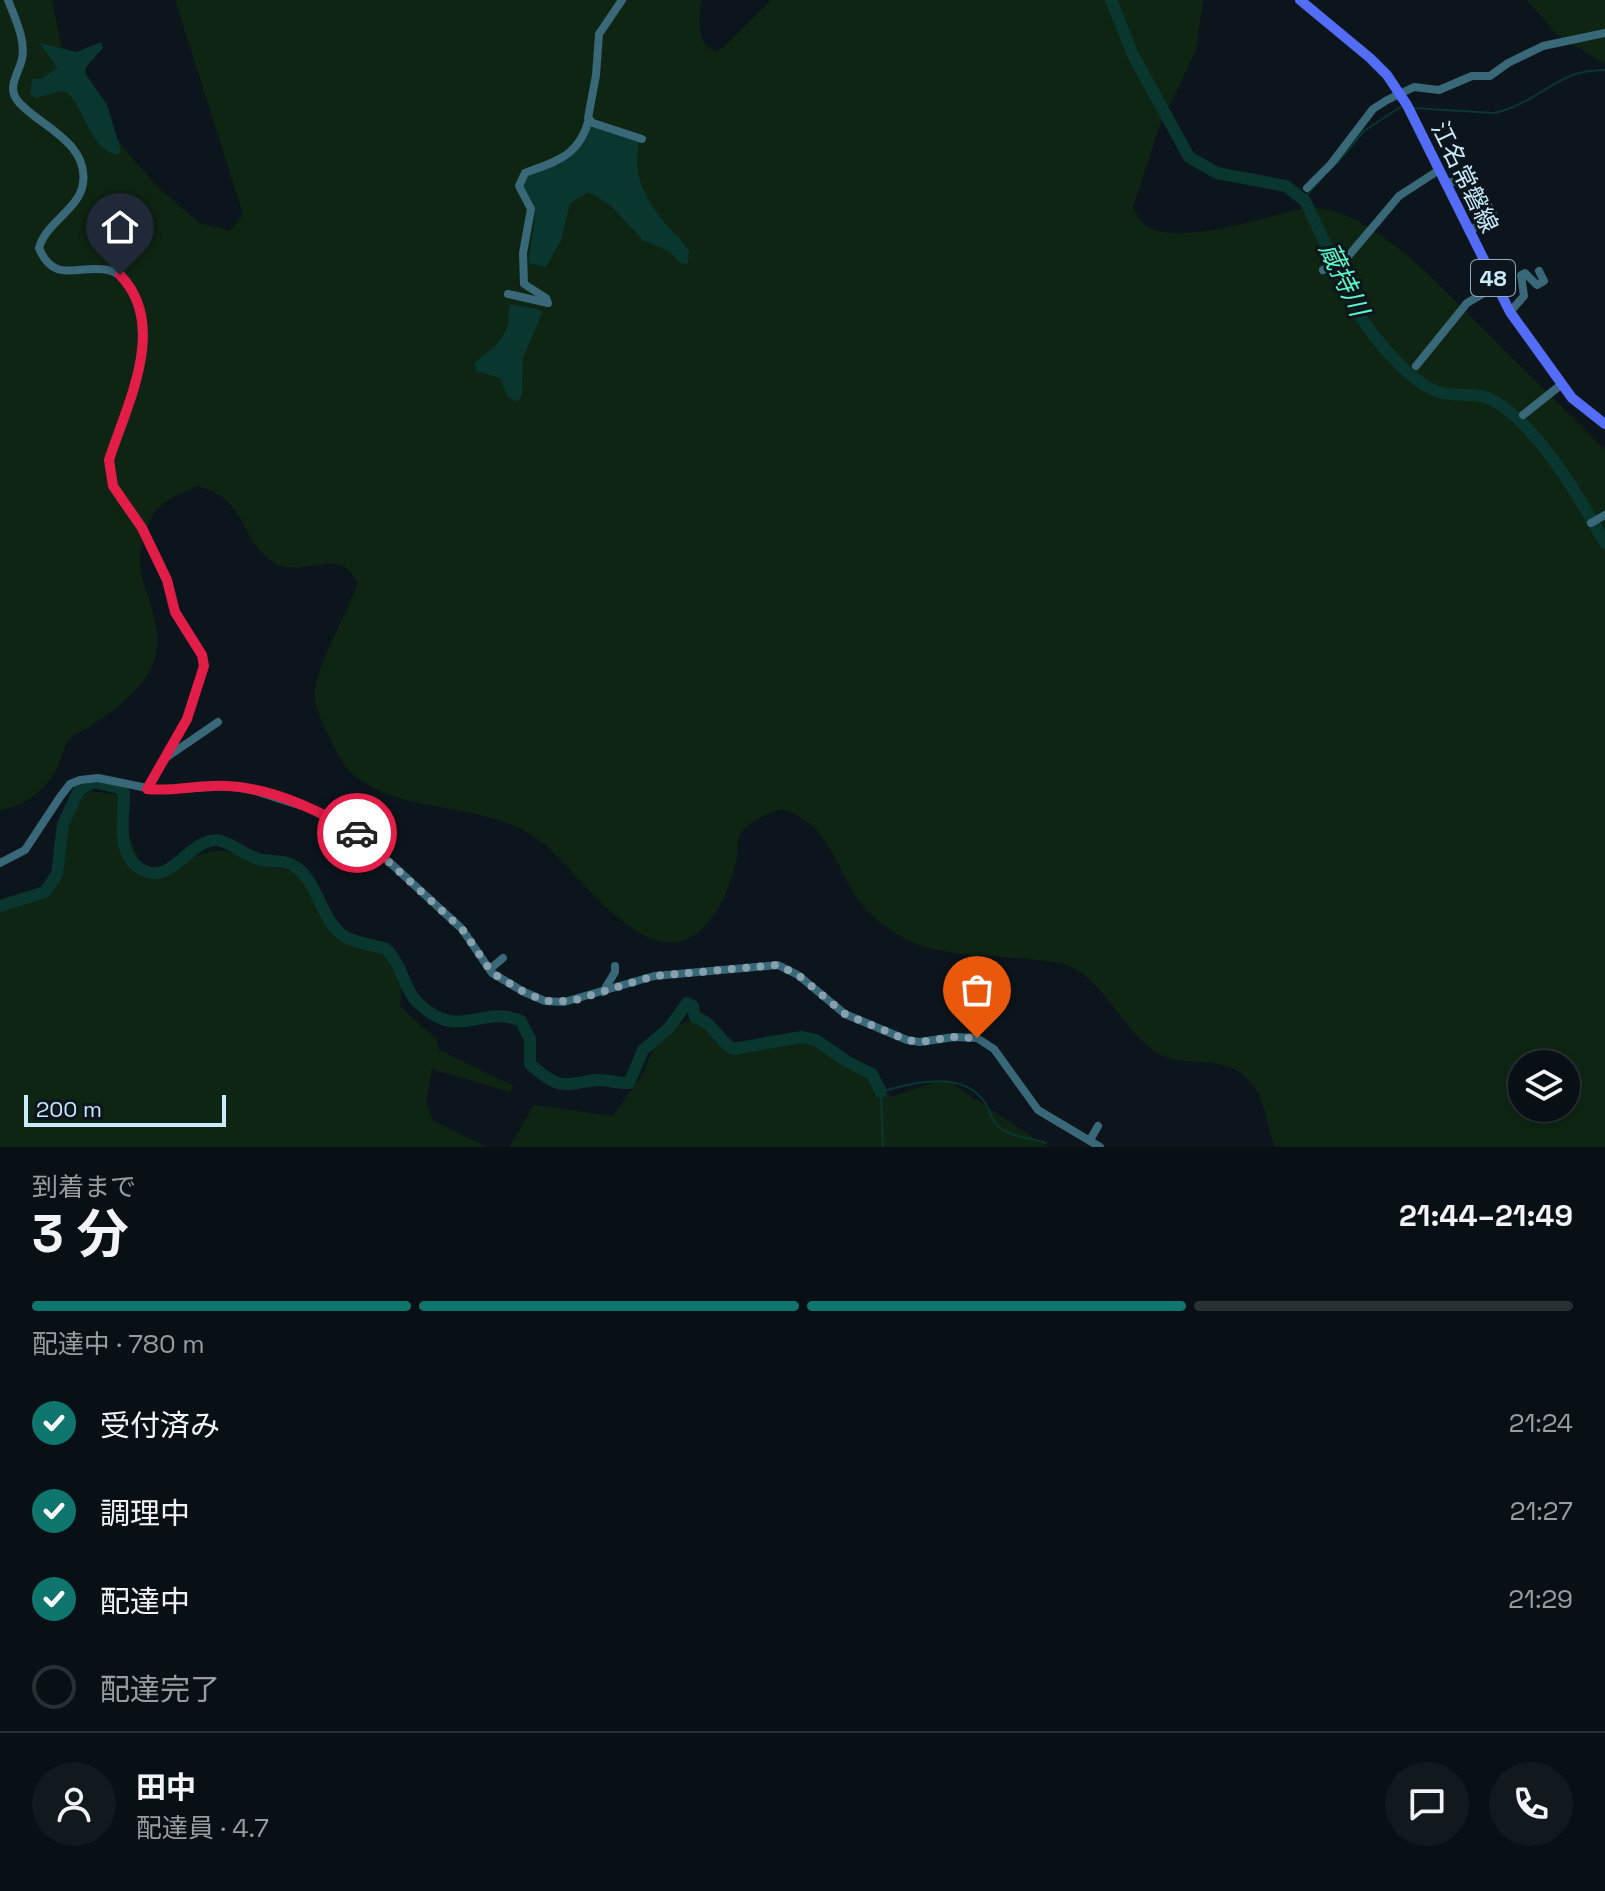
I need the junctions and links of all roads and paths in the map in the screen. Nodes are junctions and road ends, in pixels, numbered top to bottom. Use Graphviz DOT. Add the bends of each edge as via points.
graph roads {
  1 [pos="8,0"];
  2 [pos="622,0"];
  3 [pos="1300,0"];
  4 [pos="1605,33"];
  5 [pos="1400,95"];
  6 [pos="589,119"];
  7 [pos="642,139"];
  8 [pos="1439,170"];
  9 [pos="1469,174"];
  10 [pos="1446,183"];
  11 [pos="1307,188"];
  12 [pos="1486,202"];
  13 [pos="1469,232"];
  14 [pos="1507,263"];
  15 [pos="1488,269"];
  16 [pos="1323,270"];
  17 [pos="1539,271"];
  18 [pos="1496,286"];
  19 [pos="508,294"];
  20 [pos="1510,312"];
  21 [pos="1416,366"];
  22 [pos="1562,384"];
  23 [pos="1523,415"];
  24 [pos="1605,424"];
  25 [pos="1605,515"];
  26 [pos="1591,523"];
  27 [pos="218,722"];
  28 [pos="166,757"];
  29 [pos="147,789"];
  30 [pos="0,863"];
  31 [pos="503,958"];
  32 [pos="615,966"];
  33 [pos="490,969"];
  34 [pos="603,992"];
  35 [pos="1098,1126"];
  36 [pos="1090,1140"];
  37 [pos="1100,1147"];
  1 -- 28 [label="street" via="23,48 12,86 16,98 64,138 82,170 79,194 39,248 49,265 59,270 109,270 120,275 141,314 140,365 109,473 142,528 167,580 175,612 204,666 187,719"];
  2 -- 6 [label="street" via="599,34"];
  3 -- 5 [label="main road, 江名常磐線 / 48" via="1370,58"];
  4 -- 5 [label="street" via="1543,46 1490,76 1472,76 1439,90 1414,87"];
  5 -- 8 [label="main road, 江名常磐線 / 48"];
  5 -- 11 [label="street" via="1373,109"];
  6 -- 7 [label="street"];
  6 -- 19 [label="street" via="573,149 556,163 525,173 519,186 531,209 524,281 548,303"];
  8 -- 10 [label="main road, 江名常磐線 / 48"];
  8 -- 16 [label="street" via="1399,196 1345,260"];
  9 -- 10 [label="street"];
  10 -- 13 [label="main road, 江名常磐線 / 48"];
  12 -- 13 [label="street" via="1493,214"];
  13 -- 15 [label="main road, 江名常磐線 / 48"];
  14 -- 15 [label="street"];
  15 -- 18 [label="main road, 江名常磐線 / 48"];
  17 -- 20 [label="street" via="1544,281 1537,285 1521,275 1524,296"];
  18 -- 20 [label="main road, 江名常磐線 / 48"];
  18 -- 21 [label="street" via="1467,303"];
  20 -- 22 [label="main road, 江名常磐線 / 48"];
  22 -- 23 [label="street"];
  22 -- 24 [label="main road, 江名常磐線 / 48"];
  25 -- 26 [label="street"];
  27 -- 28 [label="street"];
  28 -- 29 [label="street"];
  29 -- 30 [label="street" via="98,778 70,784 29,845"];
  29 -- 33 [label="street" via="229,786 331,818 371,843 453,919"];
  31 -- 33 [label="street"];
  32 -- 34 [label="street"];
  33 -- 34 [label="street" via="545,1001 572,1001"];
  34 -- 36 [label="street" via="654,976 768,965 787,968 845,1014 891,1034 920,1042 977,1038 994,1049 1038,1110"];
  35 -- 36 [label="street"];
  36 -- 37 [label="street"];
}
